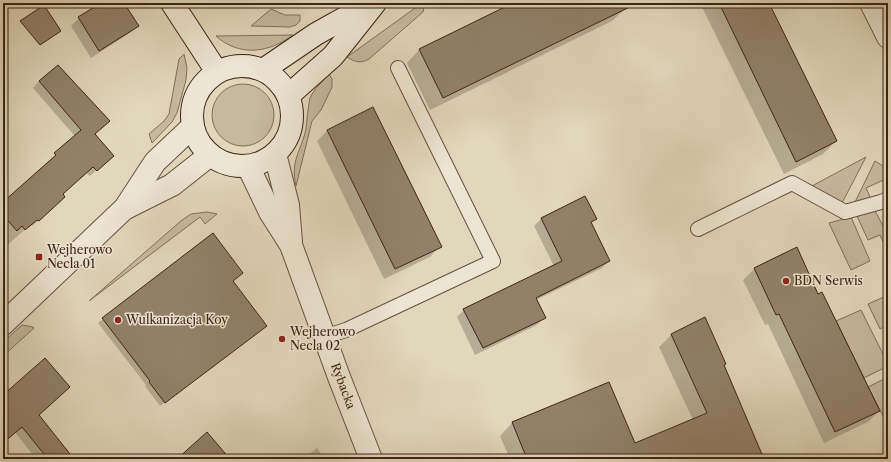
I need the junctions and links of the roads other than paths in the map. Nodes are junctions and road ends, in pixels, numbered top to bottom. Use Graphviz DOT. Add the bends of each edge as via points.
graph roads {
  1 [pos="172,3"];
  2 [pos="370,3"];
  3 [pos="375,3"];
  4 [pos="871,3"];
  5 [pos="888,37"];
  6 [pos="398,68"];
  7 [pos="263,70"];
  8 [pos="216,72"];
  9 [pos="288,96"];
  10 [pos="192,126"];
  11 [pos="275,154"];
  12 [pos="210,155"];
  13 [pos="248,166"];
  14 [pos="888,199"];
  15 [pos="125,208"];
  16 [pos="698,229"];
  17 [pos="291,245"];
  18 [pos="3,324"];
  19 [pos="324,336"];
  20 [pos="371,459"];
  1 -- 8 [label="street"];
  2 -- 7 [label="street" via="316,34"];
  3 -- 9 [label="street" via="333,56"];
  4 -- 5 [label="street"];
  6 -- 19 [label="lane" via="493,261 346,330"];
  7 -- 8 [label="street" via="248,66"];
  7 -- 9 [label="street" via="278,81"];
  8 -- 10 [label="street" via="204,82 196,95 192,110"];
  9 -- 11 [label="street" via="292,112 291,128 285,142"];
  10 -- 12 [label="street" via="199,142"];
  10 -- 15 [label="street" via="155,162"];
  11 -- 13 [label="street" via="262,162"];
  11 -- 17 [label="street, Rybacka" via="288,205"];
  12 -- 13 [label="street" via="228,165"];
  12 -- 15 [label="street" via="172,185"];
  13 -- 17 [label="street, Rybacka" via="270,212"];
  14 -- 16 [label="lane" via="845,212 792,183"];
  15 -- 18 [label="street"];
  17 -- 19 [label="street, Rybacka"];
  19 -- 20 [label="street, Rybacka"];
}
